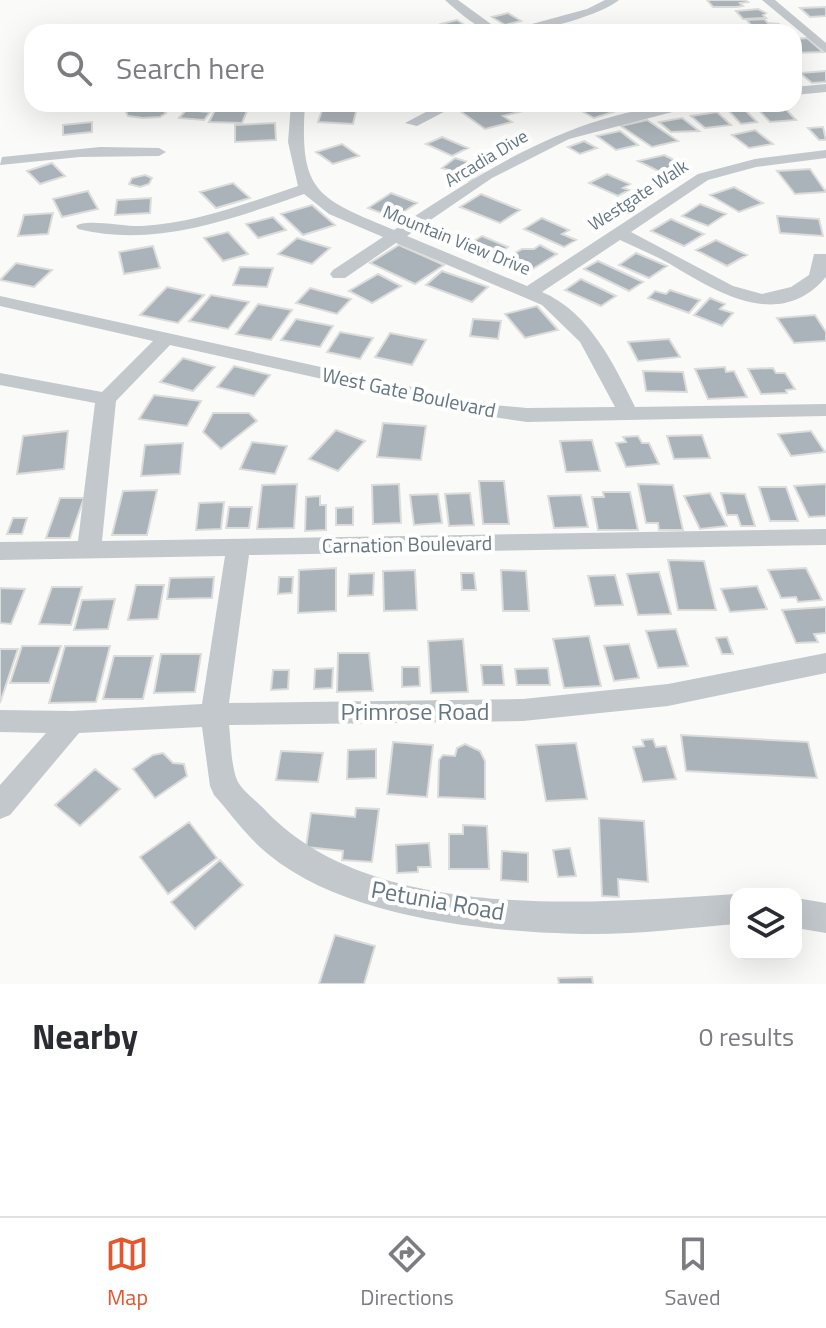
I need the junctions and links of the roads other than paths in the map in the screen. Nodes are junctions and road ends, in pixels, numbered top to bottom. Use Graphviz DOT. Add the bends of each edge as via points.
graph roads {
  1 [pos="451,0"];
  2 [pos="613,0"];
  3 [pos="768,0"];
  4 [pos="485,24"];
  5 [pos="541,24"];
  6 [pos="796,24"];
  7 [pos="802,29"];
  8 [pos="826,49"];
  9 [pos="826,88"];
  10 [pos="802,90"];
  11 [pos="297,112"];
  12 [pos="435,112"];
  13 [pos="658,112"];
  14 [pos="412,123"];
  15 [pos="159,152"];
  16 [pos="826,154"];
  17 [pos="1,160"];
  18 [pos="306,188"];
  19 [pos="84,226"];
  20 [pos="617,232"];
  21 [pos="395,236"];
  22 [pos="820,258"];
  23 [pos="339,274"];
  24 [pos="530,292"];
  25 [pos="0,301"];
  26 [pos="164,340"];
  27 [pos="0,379"];
  28 [pos="106,399"];
  29 [pos="826,410"];
  30 [pos="627,411"];
  31 [pos="822,543"];
  32 [pos="238,547"];
  33 [pos="89,550"];
  34 [pos="0,551"];
  35 [pos="826,663"];
  36 [pos="214,715"];
  37 [pos="0,721"];
  38 [pos="72,722"];
  39 [pos="0,806"];
  40 [pos="730,909"];
  41 [pos="802,914"];
  42 [pos="826,918"];
  1 -- 4 [label="street"];
  2 -- 5 [label="street" via="591,12"];
  3 -- 6 [label="street"];
  7 -- 8 [label="street"];
  9 -- 10 [label="street"];
  11 -- 18 [label="street" via="295,142"];
  12 -- 14 [label="street"];
  13 -- 21 [label="street, Arcadia Dive" via="564,136 487,175"];
  15 -- 17 [label="street"];
  16 -- 20 [label="street, Westgate Walk" via="755,163 703,177"];
  18 -- 19 [label="street" via="211,220 158,230 112,232"];
  18 -- 21 [label="street, Mountain View Drive" via="335,211"];
  20 -- 22 [label="street" via="721,289 756,300 785,298 803,289 817,277"];
  20 -- 24 [label="street, Westgate Walk"];
  21 -- 23 [label="street, Arcadia Dive"];
  21 -- 24 [label="street, Mountain View Drive"];
  24 -- 30 [label="street, Mountain View Drive" via="574,320 594,345"];
  25 -- 26 [label="street, West Gate Boulevard"];
  26 -- 28 [label="street"];
  26 -- 30 [label="street, West Gate Boulevard" via="493,411"];
  27 -- 28 [label="street"];
  28 -- 33 [label="street"];
  29 -- 30 [label="street, West Gate Boulevard"];
  31 -- 32 [label="street, Carnation Boulevard"];
  32 -- 33 [label="street, Carnation Boulevard"];
  32 -- 36 [label="street, Petunia Road"];
  33 -- 34 [label="street, Carnation Boulevard"];
  35 -- 36 [label="street, Primrose Road" via="668,695 523,710"];
  36 -- 38 [label="street, Primrose Road"];
  36 -- 40 [label="street, Petunia Road" via="224,786 278,844 327,873 379,894 479,912 585,919"];
  37 -- 38 [label="street, Primrose Road"];
  38 -- 39 [label="street"];
  41 -- 42 [label="street"];
}
